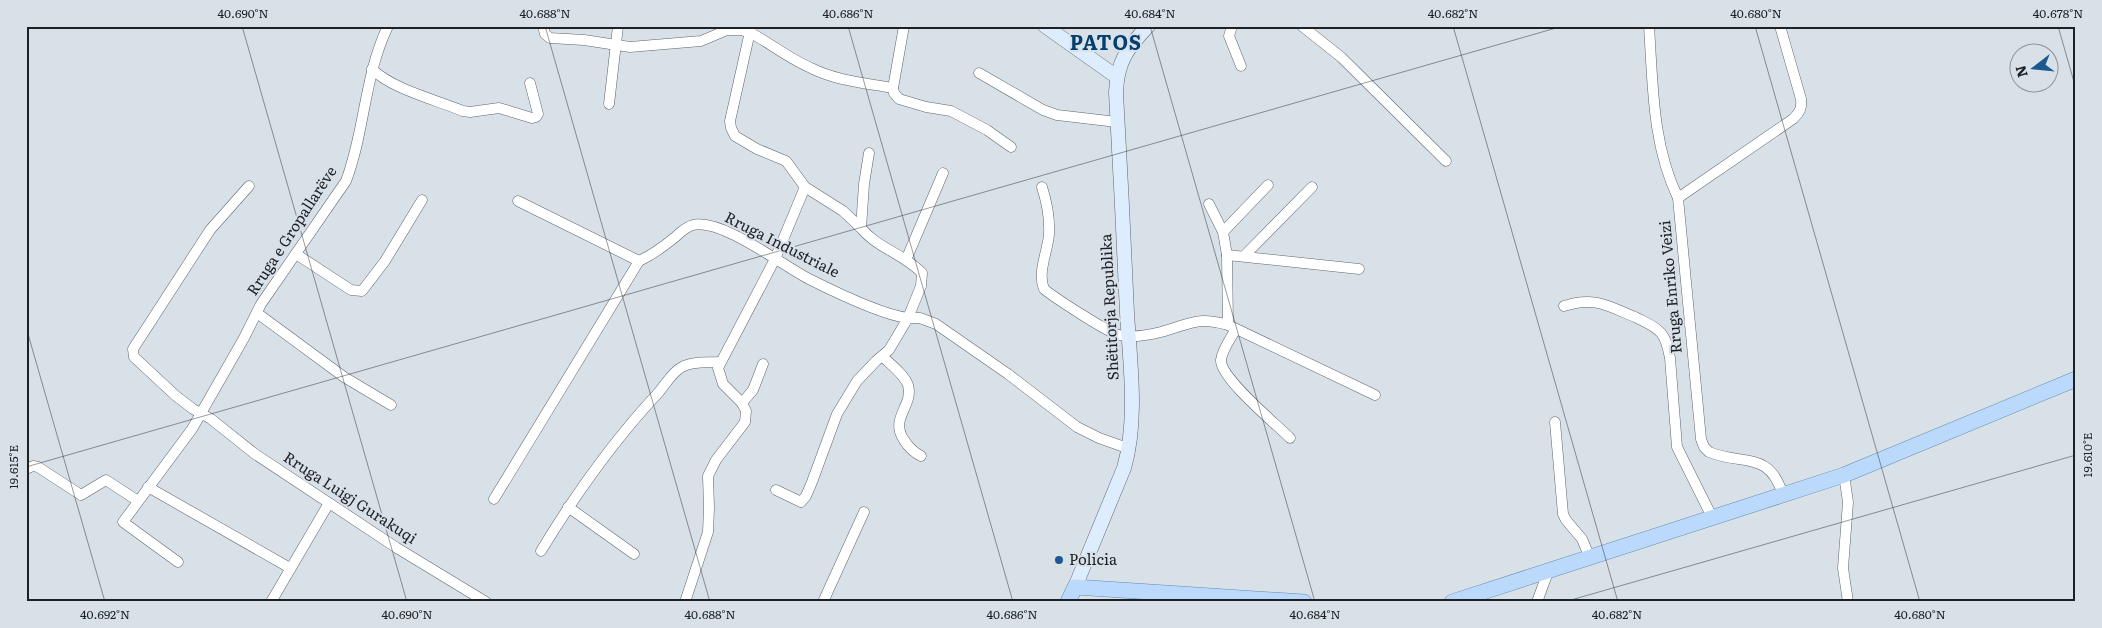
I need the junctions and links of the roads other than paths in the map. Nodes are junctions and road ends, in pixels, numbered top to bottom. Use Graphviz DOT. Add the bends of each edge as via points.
graph roads {
  1 [pos="388,26"];
  2 [pos="543,26"];
  3 [pos="618,26"];
  4 [pos="904,26"];
  5 [pos="1148,26"];
  6 [pos="1232,26"];
  7 [pos="1302,26"];
  8 [pos="1649,26"];
  9 [pos="1780,26"];
  10 [pos="1049,27"];
  11 [pos="751,30"];
  12 [pos="616,45"];
  13 [pos="1240,66"];
  14 [pos="372,68"];
  15 [pos="979,73"];
  16 [pos="1117,77"];
  17 [pos="530,83"];
  18 [pos="893,88"];
  19 [pos="609,104"];
  20 [pos="1117,122"];
  21 [pos="1011,147"];
  22 [pos="870,154"];
  23 [pos="1446,161"];
  24 [pos="943,173"];
  25 [pos="1268,185"];
  26 [pos="248,186"];
  27 [pos="806,187"];
  28 [pos="1042,187"];
  29 [pos="1312,187"];
  30 [pos="1678,198"];
  31 [pos="422,200"];
  32 [pos="518,201"];
  33 [pos="1209,204"];
  34 [pos="862,228"];
  35 [pos="1223,232"];
  36 [pos="296,254"];
  37 [pos="1226,255"];
  38 [pos="1244,256"];
  39 [pos="775,259"];
  40 [pos="639,260"];
  41 [pos="906,260"];
  42 [pos="1359,269"];
  43 [pos="1564,306"];
  44 [pos="257,313"];
  45 [pos="908,318"];
  46 [pos="1232,327"];
  47 [pos="1129,336"];
  48 [pos="882,356"];
  49 [pos="720,362"];
  50 [pos="763,364"];
  51 [pos="2076,378"];
  52 [pos="1375,395"];
  53 [pos="742,403"];
  54 [pos="391,406"];
  55 [pos="201,414"];
  56 [pos="1555,422"];
  57 [pos="1290,438"];
  58 [pos="1130,449"];
  59 [pos="921,456"];
  60 [pos="26,469"];
  61 [pos="1844,475"];
  62 [pos="148,487"];
  63 [pos="776,490"];
  64 [pos="1783,495"];
  65 [pos="494,500"];
  66 [pos="138,501"];
  67 [pos="329,503"];
  68 [pos="568,506"];
  69 [pos="864,512"];
  70 [pos="1712,518"];
  71 [pos="541,551"];
  72 [pos="634,554"];
  73 [pos="1590,558"];
  74 [pos="178,562"];
  75 [pos="290,568"];
  76 [pos="1548,572"];
  77 [pos="1075,587"];
  78 [pos="271,602"];
  79 [pos="486,602"];
  80 [pos="685,602"];
  81 [pos="823,602"];
  82 [pos="1068,602"];
  83 [pos="1304,602"];
  84 [pos="1452,602"];
  85 [pos="1537,602"];
  86 [pos="1848,602"];
  1 -- 14 [label="street, Rruga e Gropallarëve"];
  2 -- 12 [label="street" via="550,38"];
  3 -- 12 [label="street"];
  4 -- 18 [label="street"];
  5 -- 16 [label="main road, Shëtitorja Republika" via="1123,57"];
  6 -- 13 [label="street" via="1229,36"];
  7 -- 23 [label="street" via="1341,57"];
  8 -- 30 [label="street, Rruga Enriko Veizi" via="1655,118"];
  9 -- 30 [label="street" via="1801,99 1799,113"];
  10 -- 16 [label="main road"];
  11 -- 12 [label="street" via="719,32 701,41 643,47"];
  11 -- 18 [label="street" via="809,68 846,80"];
  11 -- 27 [label="street" via="730,128 746,144 786,161"];
  12 -- 19 [label="street"];
  14 -- 17 [label="street" via="402,87 463,111 499,108 532,118 538,114"];
  14 -- 36 [label="street, Rruga e Gropallarëve" via="353,163 346,181"];
  15 -- 20 [label="street" via="1057,115"];
  16 -- 20 [label="main road, Shëtitorja Republika"];
  18 -- 21 [label="street" via="899,99 950,111"];
  20 -- 47 [label="main road, Shëtitorja Republika"];
  22 -- 34 [label="street" via="864,184"];
  24 -- 41 [label="street"];
  25 -- 35 [label="street"];
  26 -- 55 [label="street, Rruga Luigj Gurakuqi" via="210,230 132,349 139,364"];
  27 -- 34 [label="street"];
  27 -- 39 [label="street"];
  28 -- 47 [label="street" via="1049,213 1049,236 1042,277 1044,289 1109,331"];
  29 -- 38 [label="street"];
  30 -- 64 [label="street, Rruga Enriko Veizi" via="1701,439 1709,452 1758,462 1769,468 1776,476"];
  31 -- 36 [label="street" via="362,291 351,290"];
  32 -- 40 [label="street"];
  33 -- 35 [label="street"];
  34 -- 41 [label="street" via="874,242"];
  35 -- 37 [label="street"];
  36 -- 44 [label="street, Rruga e Gropallarëve"];
  37 -- 38 [label="street"];
  37 -- 46 [label="street"];
  38 -- 42 [label="street"];
  39 -- 40 [label="street, Rruga Industriale" via="716,227 698,224 684,228 654,253"];
  39 -- 45 [label="street, Rruga Industriale" via="809,279"];
  39 -- 49 [label="street"];
  40 -- 65 [label="street, Rruga Industriale"];
  41 -- 45 [label="street" via="922,273 923,278"];
  43 -- 70 [label="street" via="1586,301 1606,304 1652,325 1662,333 1670,358 1677,447"];
  44 -- 54 [label="street" via="336,372"];
  44 -- 55 [label="street, Rruga e Gropallarëve"];
  45 -- 48 [label="street" via="894,343"];
  45 -- 58 [label="street, Rruga Industriale" via="920,318 936,324 1077,427"];
  46 -- 47 [label="street" via="1196,320 1159,332"];
  46 -- 52 [label="street"];
  46 -- 57 [label="street" via="1221,359 1225,374"];
  47 -- 58 [label="main road, Shëtitorja Republika"];
  48 -- 59 [label="street" via="908,386 898,422 899,430 909,447"];
  48 -- 63 [label="street" via="857,382 838,414 804,500 800,502"];
  49 -- 53 [label="street" via="720,378"];
  49 -- 68 [label="street" via="682,367 648,403"];
  50 -- 53 [label="street" via="753,390"];
  51 -- 61 [label="main road"];
  53 -- 80 [label="street" via="746,411 745,422 708,476 708,532"];
  55 -- 62 [label="street, Rruga e Gropallarëve"];
  55 -- 67 [label="street, Rruga Luigj Gurakuqi"];
  56 -- 73 [label="street" via="1563,514 1582,540"];
  58 -- 77 [label="main road, Shëtitorja Republika"];
  60 -- 66 [label="street" via="38,467 81,495 106,480"];
  61 -- 64 [label="main road"];
  61 -- 86 [label="street" via="1848,502 1843,568"];
  62 -- 66 [label="street, Rruga e Gropallarëve"];
  62 -- 75 [label="street"];
  64 -- 70 [label="main road"];
  66 -- 74 [label="street, Rruga e Gropallarëve" via="123,522"];
  67 -- 75 [label="street"];
  67 -- 79 [label="street, Rruga Luigj Gurakuqi"];
  68 -- 71 [label="street"];
  68 -- 72 [label="street"];
  69 -- 81 [label="street"];
  70 -- 73 [label="main road"];
  73 -- 76 [label="main road"];
  75 -- 78 [label="street"];
  76 -- 84 [label="main road"];
  76 -- 85 [label="street"];
  77 -- 82 [label="main road"];
  77 -- 83 [label="main road"];
}
